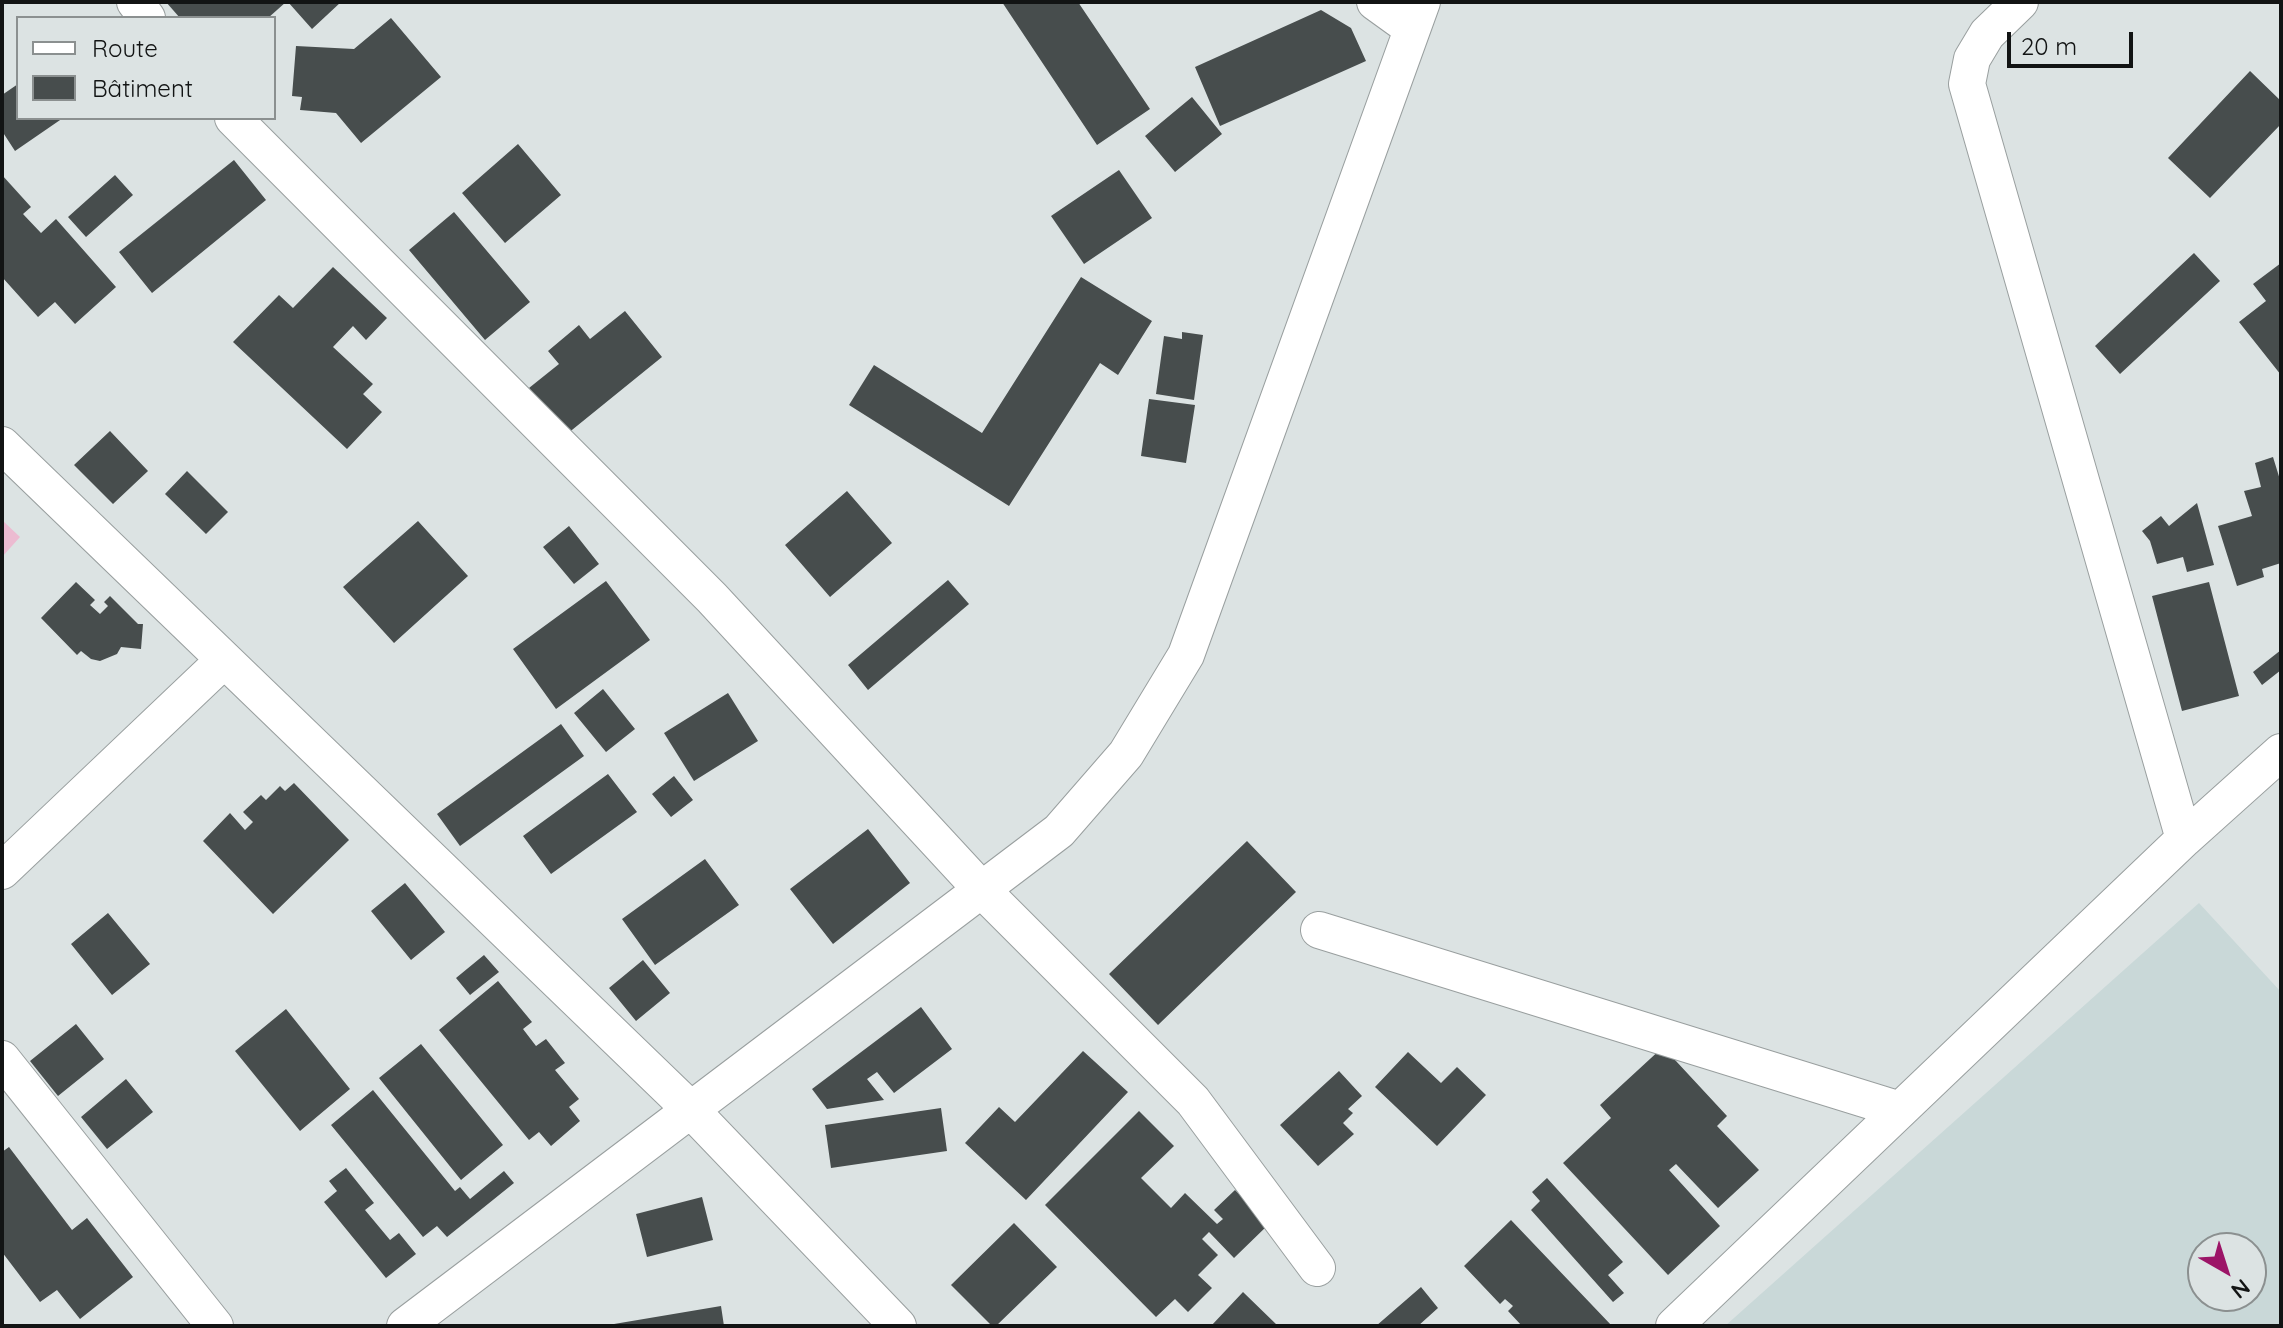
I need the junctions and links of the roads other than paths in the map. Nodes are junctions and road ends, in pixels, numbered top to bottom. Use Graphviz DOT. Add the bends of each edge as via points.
graph roads {
  1 [pos="1375,2"];
  2 [pos="2020,2"];
  3 [pos="1416,15"];
  4 [pos="235,120"];
  5 [pos="2,445"];
  6 [pos="224,660"];
  7 [pos="2281,752"];
  8 [pos="2184,839"];
  9 [pos="2,871"];
  10 [pos="981,889"];
  11 [pos="1319,930"];
  12 [pos="2,1059"];
  13 [pos="690,1109"];
  14 [pos="1900,1110"];
  15 [pos="1317,1268"];
  16 [pos="215,1326"];
  17 [pos="405,1326"];
  18 [pos="898,1326"];
  19 [pos="1674,1326"];
  1 -- 3 [label="street"];
  2 -- 8 [label="street" via="1987,34 1972,59 1967,84"];
  3 -- 10 [label="street" via="1186,655 1126,754 1069,820"];
  4 -- 10 [label="street" via="712,598"];
  5 -- 6 [label="street"];
  6 -- 9 [label="street"];
  6 -- 13 [label="street"];
  7 -- 8 [label="street"];
  8 -- 14 [label="street"];
  10 -- 13 [label="street"];
  10 -- 15 [label="street" via="1193,1101"];
  11 -- 14 [label="street"];
  12 -- 16 [label="street"];
  13 -- 17 [label="street"];
  13 -- 18 [label="street"];
  14 -- 19 [label="street"];
}
